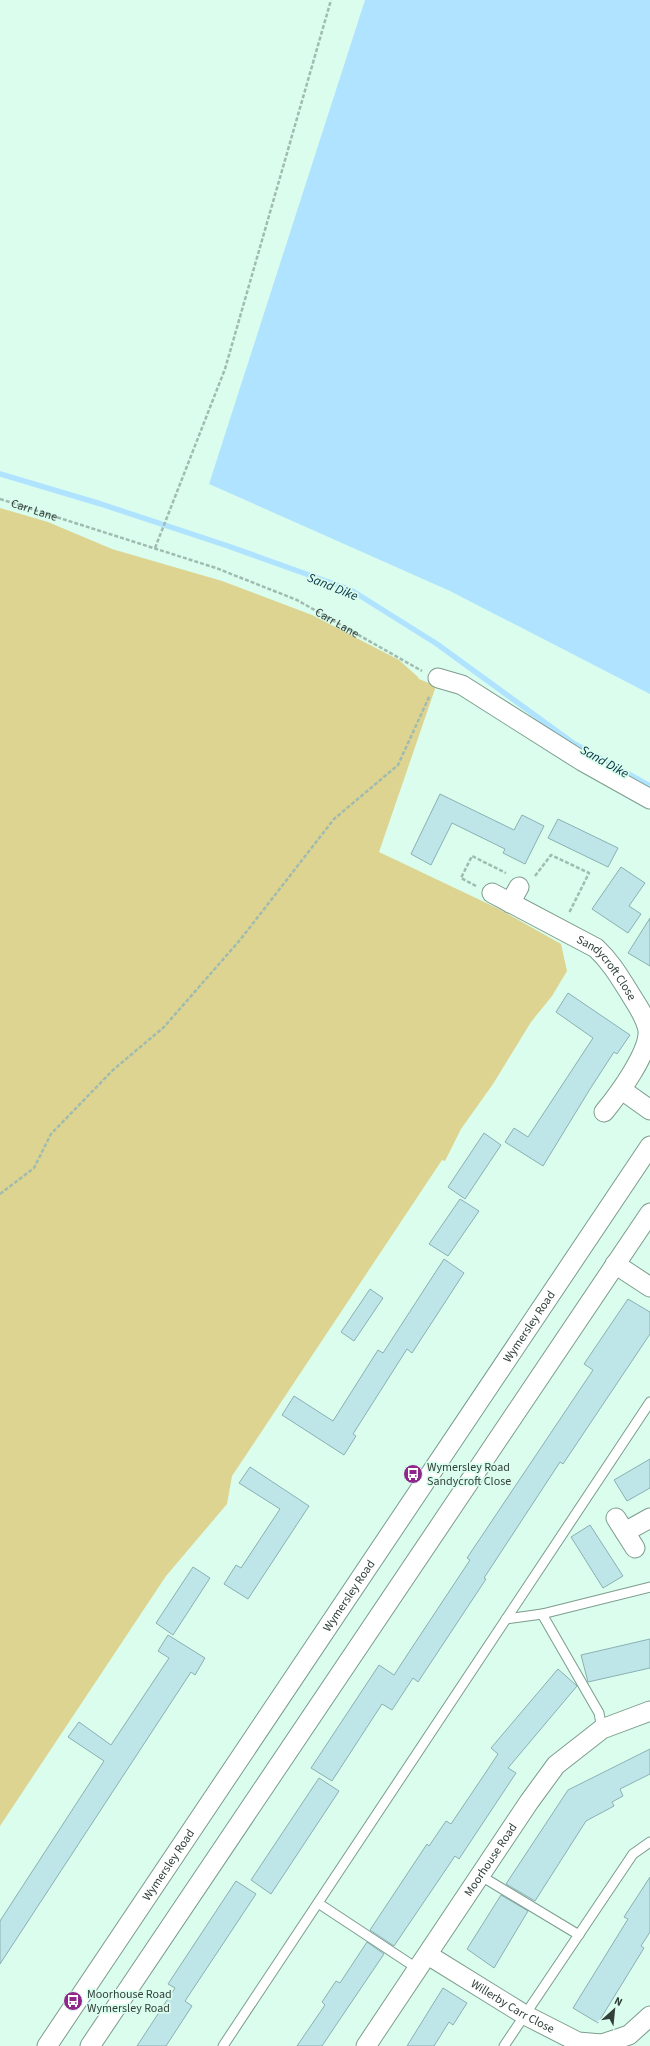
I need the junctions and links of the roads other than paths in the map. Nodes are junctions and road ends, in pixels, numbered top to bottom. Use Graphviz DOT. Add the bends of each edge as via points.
graph roads {
  1 [pos="438,678"];
  2 [pos="650,799"];
  3 [pos="492,894"];
  4 [pos="622,1090"];
  5 [pos="650,1110"];
  6 [pos="604,1112"];
  7 [pos="650,1146"];
  8 [pos="650,1213"];
  9 [pos="615,1264"];
  10 [pos="650,1287"];
  11 [pos="650,1402"];
  12 [pos="650,1518"];
  13 [pos="625,1533"];
  14 [pos="650,1587"];
  15 [pos="542,1614"];
  16 [pos="506,1618"];
  17 [pos="650,1711"];
  18 [pos="602,1729"];
  19 [pos="650,1842"];
  20 [pos="481,1876"];
  21 [pos="318,1902"];
  22 [pos="579,1935"];
  23 [pos="423,1962"];
  24 [pos="525,2015"];
  25 [pos="650,2016"];
  26 [pos="603,2045"];
  27 [pos="47,2046"];
  28 [pos="90,2046"];
  29 [pos="223,2046"];
  30 [pos="366,2046"];
  31 [pos="504,2046"];
  1 -- 2 [label="street" via="462,685 582,761"];
  3 -- 4 [label="street, Sandycroft Close" via="514,895 609,959 643,1015 648,1032 645,1050"];
  4 -- 5 [label="street"];
  4 -- 6 [label="street, Sandycroft Close"];
  7 -- 27 [label="street, Wymersley Road"];
  8 -- 9 [label="street"];
  9 -- 10 [label="street"];
  9 -- 28 [label="street"];
  11 -- 16 [label="lane"];
  12 -- 13 [label="street"];
  14 -- 15 [label="lane"];
  15 -- 16 [label="lane"];
  15 -- 18 [label="lane" via="599,1713"];
  16 -- 21 [label="lane"];
  17 -- 18 [label="street, Moorhouse Road"];
  18 -- 20 [label="street, Moorhouse Road" via="556,1765"];
  19 -- 22 [label="lane" via="633,1854"];
  20 -- 22 [label="lane"];
  20 -- 23 [label="street, Moorhouse Road"];
  21 -- 23 [label="lane"];
  21 -- 29 [label="lane"];
  22 -- 24 [label="lane"];
  23 -- 24 [label="street, Willerby Carr Close"];
  23 -- 30 [label="street, Moorhouse Road"];
  24 -- 26 [label="street, Willerby Carr Close" via="578,2042"];
  24 -- 31 [label="lane"];
  25 -- 26 [label="street, Willerby Carr Close" via="629,2035"];
}
